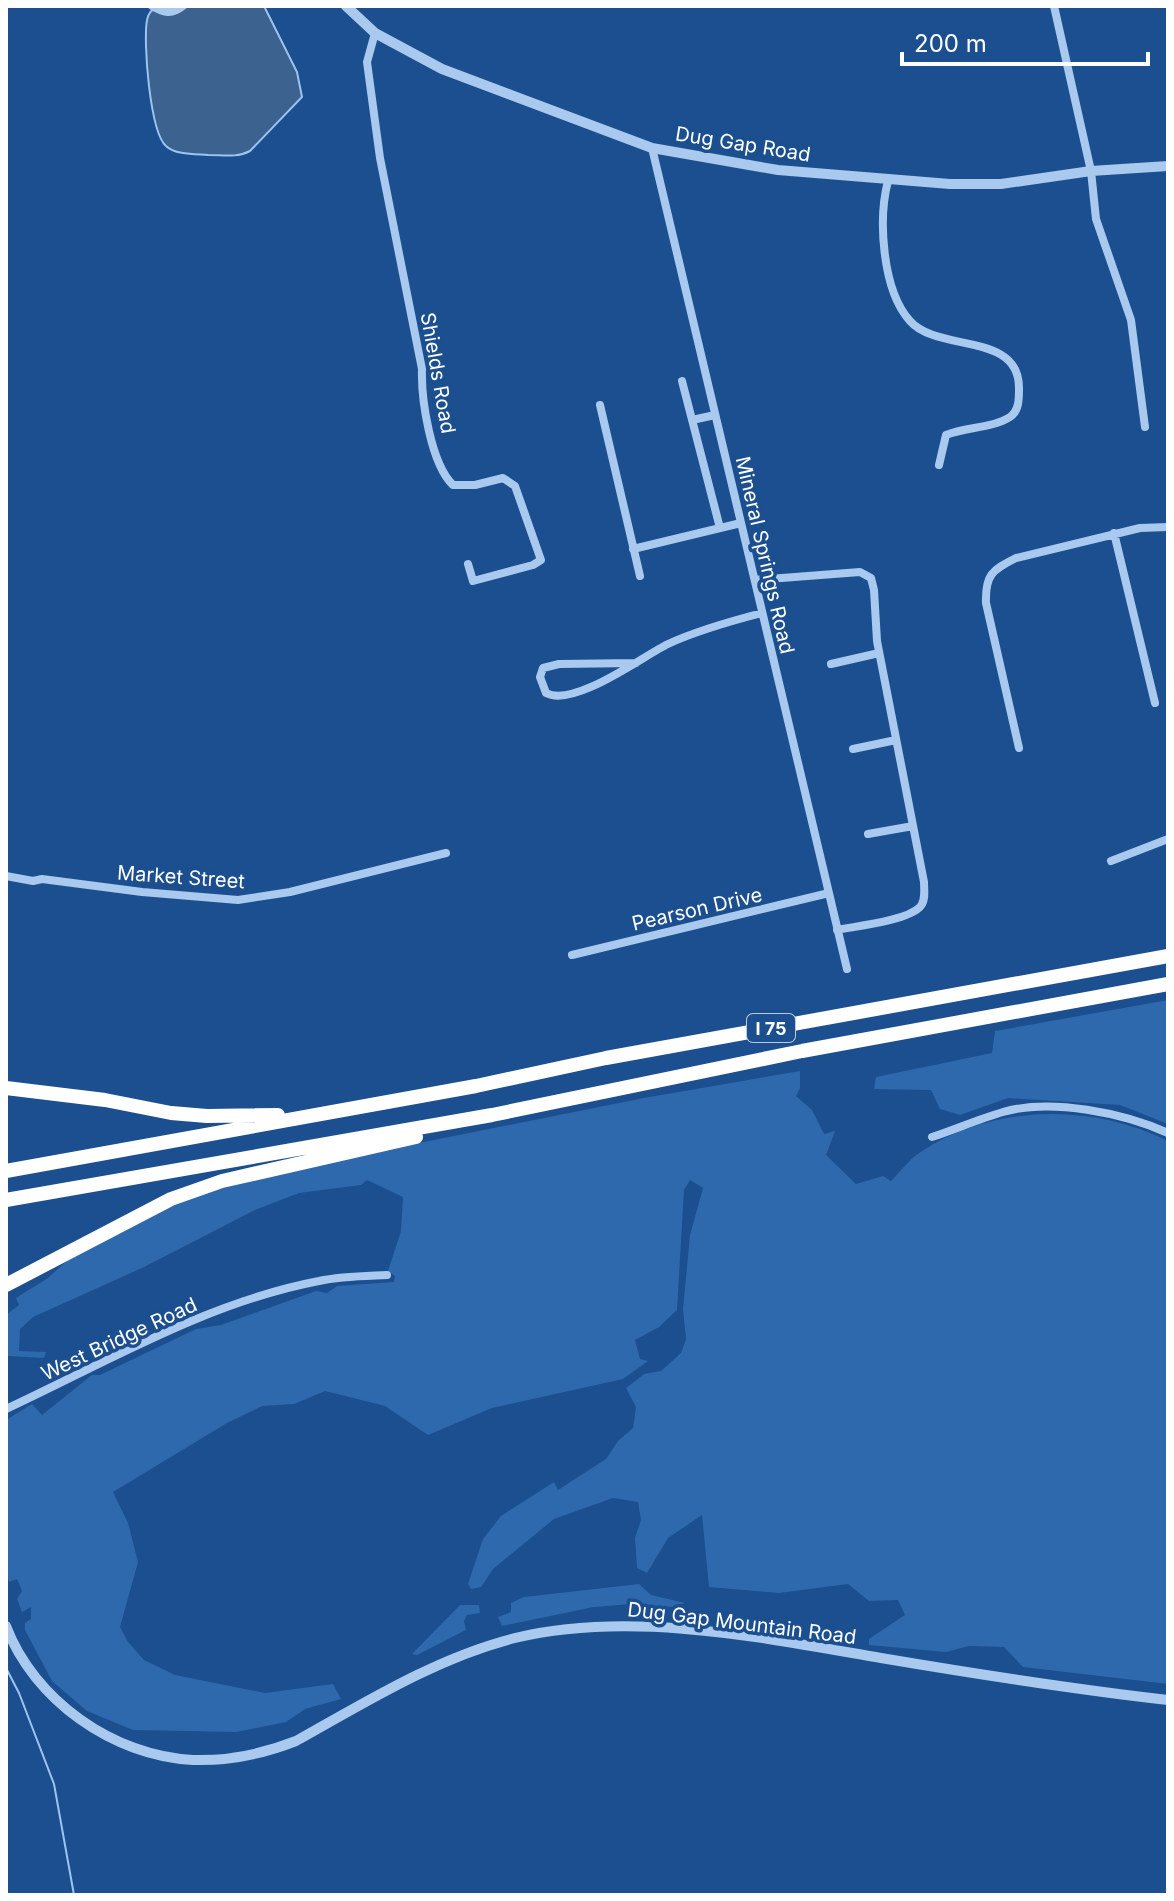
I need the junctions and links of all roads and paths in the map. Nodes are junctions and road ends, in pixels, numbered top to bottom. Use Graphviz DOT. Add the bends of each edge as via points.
graph roads {
  1 [pos="152,6"];
  2 [pos="183,6"];
  3 [pos="346,6"];
  4 [pos="1054,6"];
  5 [pos="375,33"];
  6 [pos="652,148"];
  7 [pos="1168,166"];
  8 [pos="1091,171"];
  9 [pos="888,181"];
  10 [pos="682,381"];
  11 [pos="600,405"];
  12 [pos="715,415"];
  13 [pos="692,420"];
  14 [pos="1145,427"];
  15 [pos="939,465"];
  16 [pos="741,523"];
  17 [pos="1168,527"];
  18 [pos="720,528"];
  19 [pos="1114,533"];
  20 [pos="633,549"];
  21 [pos="468,564"];
  22 [pos="640,576"];
  23 [pos="755,580"];
  24 [pos="762,613"];
  25 [pos="879,653"];
  26 [pos="636,663"];
  27 [pos="831,664"];
  28 [pos="1155,703"];
  29 [pos="896,740"];
  30 [pos="1019,748"];
  31 [pos="853,749"];
  32 [pos="913,826"];
  33 [pos="868,834"];
  34 [pos="1168,839"];
  35 [pos="446,853"];
  36 [pos="1111,861"];
  37 [pos="6,876"];
  38 [pos="829,893"];
  39 [pos="837,930"];
  40 [pos="572,955"];
  41 [pos="1168,956"];
  42 [pos="847,969"];
  43 [pos="1168,984"];
  44 [pos="6,1088"];
  45 [pos="492,1115"];
  46 [pos="302,1118"];
  47 [pos="1168,1133"];
  48 [pos="932,1137"];
  49 [pos="6,1171"];
  50 [pos="6,1200"];
  51 [pos="387,1275"];
  52 [pos="6,1285"];
  53 [pos="6,1409"];
  54 [pos="6,1626"];
  55 [pos="1168,1700"];
  1 -- 2 [label="street" via="165,13"];
  3 -- 5 [label="street, Dug Gap Road"];
  4 -- 8 [label="street"];
  5 -- 6 [label="street, Dug Gap Road" via="442,69"];
  5 -- 21 [label="street, Shields Road" via="367,62 380,158 420,358 421,390 443,475 453,485 503,478 515,486 541,560 473,581"];
  6 -- 9 [label="street, Dug Gap Road" via="778,170"];
  6 -- 12 [label="street, Mineral Springs Road"];
  7 -- 8 [label="street, Dug Gap Road"];
  8 -- 9 [label="street, Dug Gap Road" via="1001,184"];
  8 -- 14 [label="street" via="1099,230 1131,320"];
  9 -- 15 [label="street" via="883,250 908,320 924,333 998,351 1015,370 1019,384 1014,415 946,435"];
  10 -- 13 [label="street"];
  11 -- 20 [label="street"];
  12 -- 13 [label="street"];
  12 -- 16 [label="street, Mineral Springs Road"];
  13 -- 18 [label="street"];
  16 -- 18 [label="street"];
  16 -- 23 [label="street, Mineral Springs Road"];
  17 -- 19 [label="street"];
  18 -- 20 [label="street"];
  19 -- 28 [label="street"];
  19 -- 30 [label="street" via="1016,558 990,575 986,603"];
  20 -- 22 [label="street"];
  23 -- 24 [label="street, Mineral Springs Road"];
  23 -- 25 [label="street" via="866,573 874,590"];
  24 -- 26 [label="street" via="668,644"];
  24 -- 38 [label="street, Mineral Springs Road"];
  25 -- 27 [label="street"];
  25 -- 29 [label="street"];
  26 -- 26 [label="street" via="604,682 560,696 546,693 540,677 543,668 559,664"];
  29 -- 31 [label="street"];
  29 -- 32 [label="street"];
  32 -- 33 [label="street"];
  32 -- 39 [label="street" via="924,882 921,907 904,916"];
  34 -- 36 [label="street"];
  35 -- 37 [label="street, Market Street" via="238,900"];
  38 -- 39 [label="street, Mineral Springs Road"];
  38 -- 40 [label="street, Pearson Drive"];
  39 -- 42 [label="street, Mineral Springs Road"];
  41 -- 46 [label="highway, I 75"];
  43 -- 45 [label="highway, I 75"];
  44 -- 46 [label="highway" via="183,1114"];
  45 -- 50 [label="highway, I 75"];
  45 -- 52 [label="highway" via="210,1185 144,1211"];
  46 -- 49 [label="highway, I 75"];
  47 -- 48 [label="street" via="1102,1112 1037,1107 1005,1111"];
  51 -- 53 [label="street, West Bridge Road" via="322,1280 204,1316"];
  54 -- 55 [label="street, Dug Gap Mountain Road" via="34,1677 84,1721 145,1751 193,1760 277,1748 444,1662 517,1638 578,1627 690,1630"];
}
